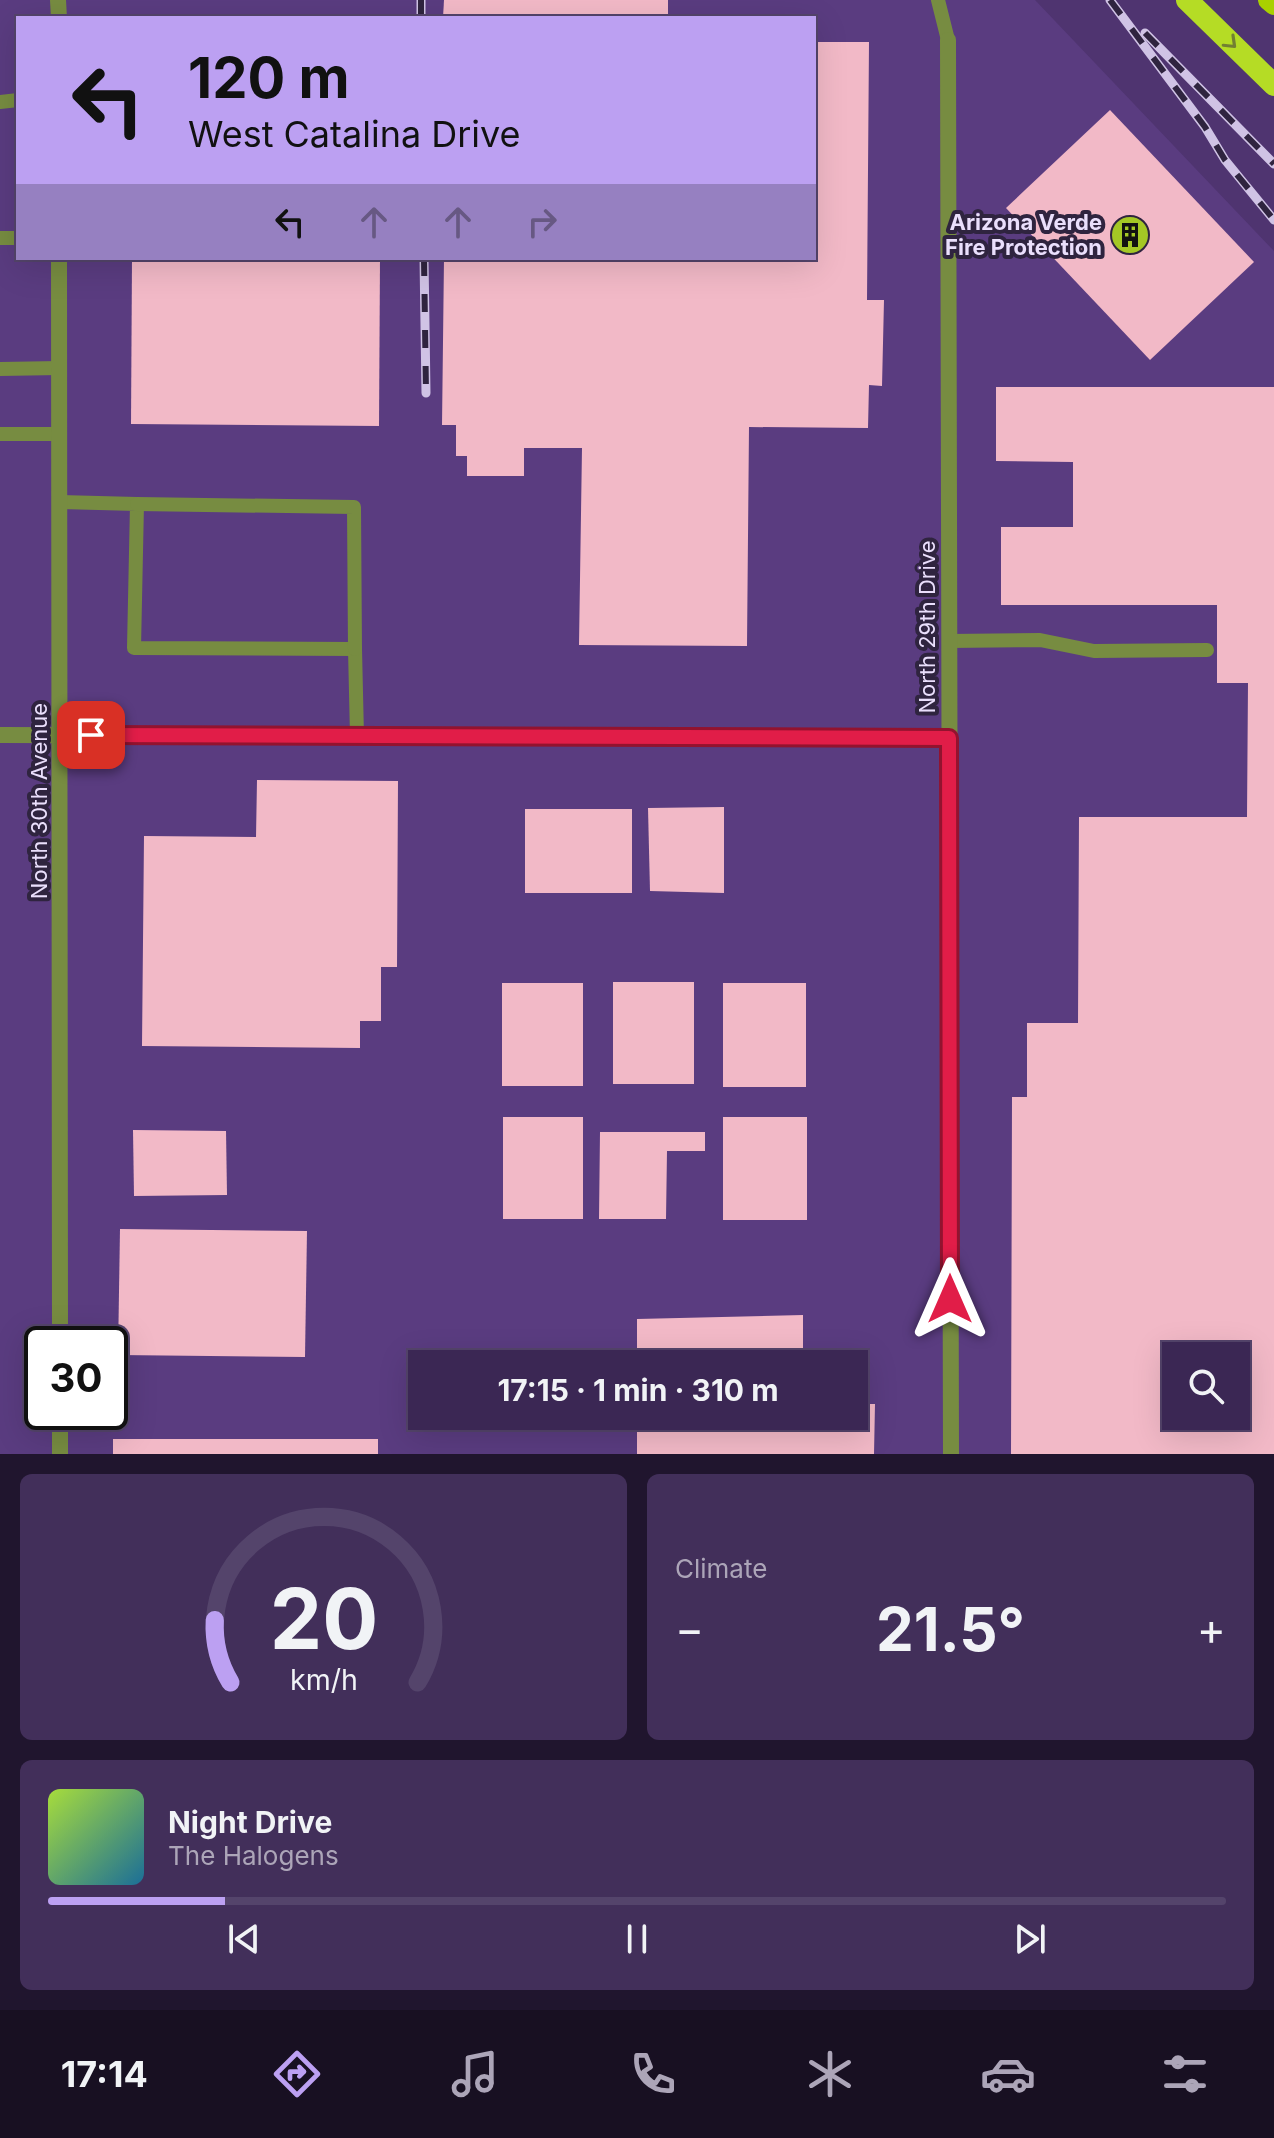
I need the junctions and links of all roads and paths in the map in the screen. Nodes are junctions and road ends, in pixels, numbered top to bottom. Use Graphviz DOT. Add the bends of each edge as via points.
graph roads {
  1 [pos="938,0"];
  2 [pos="1187,0"];
  3 [pos="1268,0"];
  4 [pos="1274,5"];
  5 [pos="948,40"];
  6 [pos="1274,85"];
  7 [pos="59,260"];
  8 [pos="60,368"];
  9 [pos="0,369"];
  10 [pos="0,434"];
  11 [pos="60,434"];
  12 [pos="60,502"];
  13 [pos="137,504"];
  14 [pos="949,641"];
  15 [pos="355,649"];
  16 [pos="1207,650"];
  17 [pos="0,735"];
  18 [pos="61,735"];
  19 [pos="357,736"];
  20 [pos="949,738"];
  21 [pos="60,1326"];
  22 [pos="60,1430"];
  23 [pos="60,1454"];
  24 [pos="951,1454"];
  1 -- 5 [label="lane"];
  2 -- 6 [label="highway, one-way"];
  3 -- 4 [label="main road"];
  5 -- 14 [label="street, North 29th Drive"];
  7 -- 8 [label="street, North 30th Avenue"];
  8 -- 9 [label="lane"];
  8 -- 11 [label="street, North 30th Avenue"];
  10 -- 11 [label="lane"];
  11 -- 12 [label="street, North 30th Avenue"];
  12 -- 13 [label="lane"];
  12 -- 18 [label="street, North 30th Avenue"];
  13 -- 15 [label="lane" via="354,507"];
  13 -- 15 [label="lane" via="134,648"];
  14 -- 16 [label="lane" via="1040,640 1094,651"];
  14 -- 20 [label="street, North 29th Drive"];
  15 -- 19 [label="lane"];
  17 -- 18 [label="street"];
  18 -- 19 [label="street"];
  18 -- 21 [label="street, North 30th Avenue"];
  19 -- 20 [label="street"];
  20 -- 24 [label="street, North 29th Drive"];
  22 -- 23 [label="street"];
}
